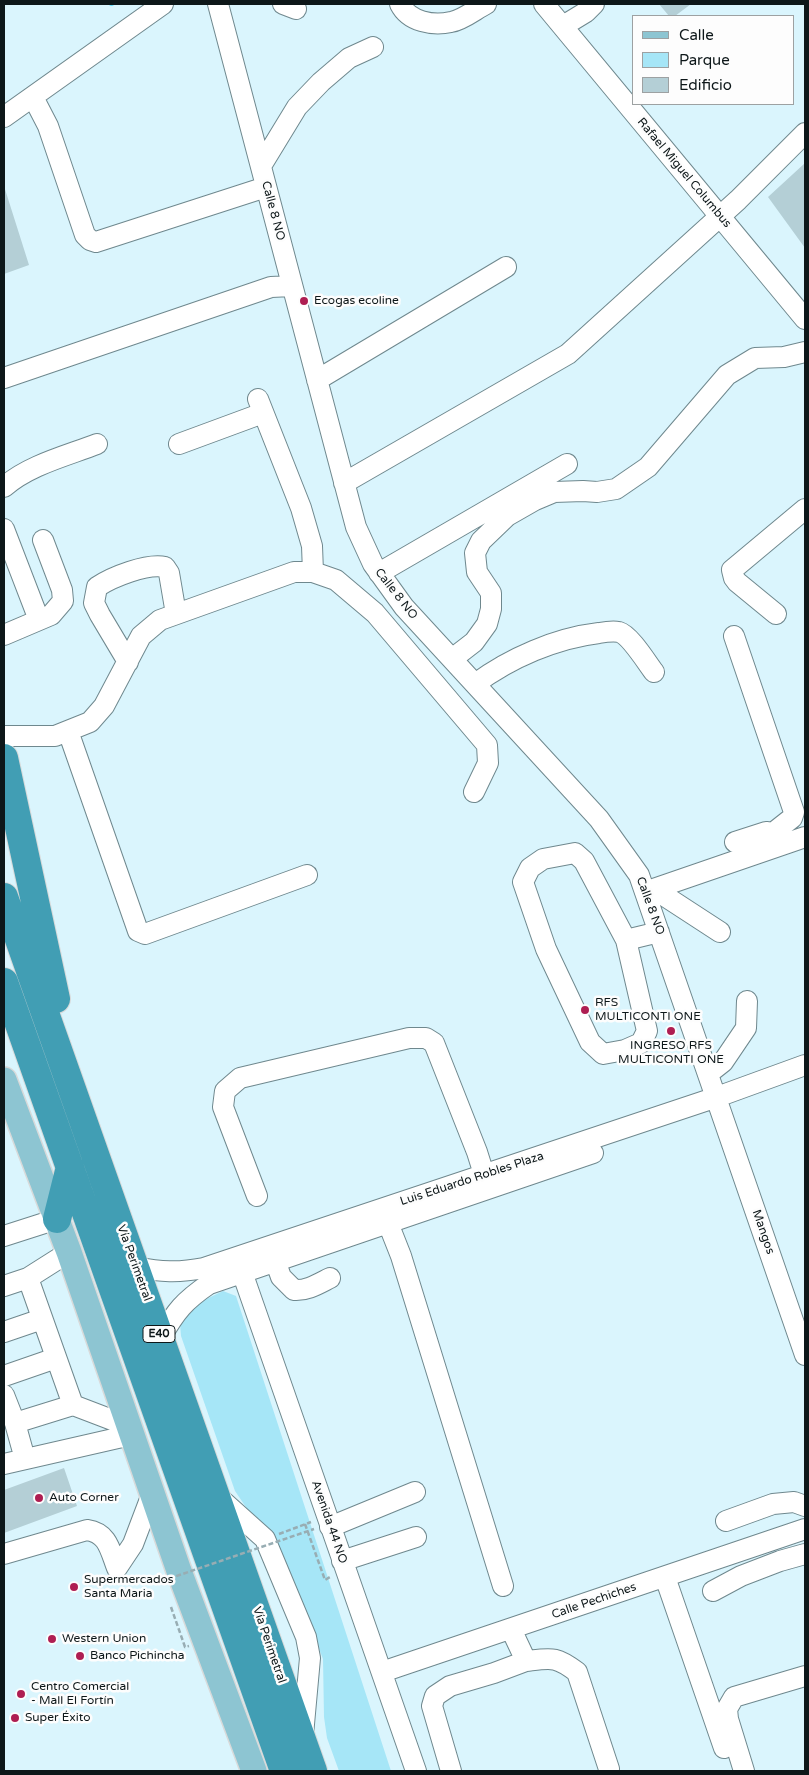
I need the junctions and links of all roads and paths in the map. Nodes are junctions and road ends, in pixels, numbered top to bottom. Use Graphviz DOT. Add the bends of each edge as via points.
graph roads {
  1 [pos="163,4"];
  2 [pos="218,4"];
  3 [pos="400,4"];
  4 [pos="486,4"];
  5 [pos="544,4"];
  6 [pos="594,4"];
  7 [pos="563,26"];
  8 [pos="374,47"];
  9 [pos="33,97"];
  10 [pos="4,117"];
  11 [pos="805,134"];
  12 [pos="261,166"];
  13 [pos="266,187"];
  14 [pos="720,216"];
  15 [pos="506,267"];
  16 [pos="292,286"];
  17 [pos="805,319"];
  18 [pos="805,352"];
  19 [pos="4,378"];
  20 [pos="317,380"];
  21 [pos="97,444"];
  22 [pos="179,444"];
  23 [pos="567,464"];
  24 [pos="344,483"];
  25 [pos="4,487"];
  26 [pos="805,509"];
  27 [pos="4,529"];
  28 [pos="43,540"];
  29 [pos="313,572"];
  30 [pos="379,573"];
  31 [pos="176,614"];
  32 [pos="776,614"];
  33 [pos="39,620"];
  34 [pos="4,635"];
  35 [pos="734,636"];
  36 [pos="452,659"];
  37 [pos="128,662"];
  38 [pos="654,672"];
  39 [pos="475,684"];
  40 [pos="68,731"];
  41 [pos="4,736"];
  42 [pos="4,758"];
  43 [pos="474,792"];
  44 [pos="805,837"];
  45 [pos="777,839"];
  46 [pos="735,842"];
  47 [pos="306,874"];
  48 [pos="649,890"];
  49 [pos="4,897"];
  50 [pos="659,932"];
  51 [pos="720,932"];
  52 [pos="626,940"];
  53 [pos="4,982"];
  54 [pos="747,1001"];
  55 [pos="805,1065"];
  56 [pos="709,1073"];
  57 [pos="805,1080"];
  58 [pos="5,1090"];
  59 [pos="719,1103"];
  60 [pos="80,1111"];
  61 [pos="70,1167"];
  62 [pos="486,1182"];
  63 [pos="257,1196"];
  64 [pos="57,1219"];
  65 [pos="388,1223"];
  66 [pos="4,1236"];
  67 [pos="69,1252"];
  68 [pos="275,1260"];
  69 [pos="136,1267"];
  70 [pos="242,1272"];
  71 [pos="28,1278"];
  72 [pos="330,1278"];
  73 [pos="4,1286"];
  74 [pos="42,1320"];
  75 [pos="4,1332"];
  76 [pos="161,1337"];
  77 [pos="805,1355"];
  78 [pos="56,1358"];
  79 [pos="4,1376"];
  80 [pos="4,1395"];
  81 [pos="73,1405"];
  82 [pos="14,1423"];
  83 [pos="129,1430"];
  84 [pos="24,1459"];
  85 [pos="4,1464"];
  86 [pos="415,1492"];
  87 [pos="152,1494"];
  88 [pos="216,1494"];
  89 [pos="805,1506"];
  90 [pos="726,1521"];
  91 [pos="305,1524"];
  92 [pos="324,1524"];
  93 [pos="805,1529"];
  94 [pos="416,1537"];
  95 [pos="265,1539"];
  96 [pos="4,1554"];
  97 [pos="805,1554"];
  98 [pos="335,1565"];
  99 [pos="665,1577"];
  100 [pos="162,1582"];
  101 [pos="503,1586"];
  102 [pos="714,1591"];
  103 [pos="511,1629"];
  104 [pos="526,1661"];
  105 [pos="382,1672"];
  106 [pos="805,1676"];
  107 [pos="302,1739"];
  108 [pos="724,1748"];
  109 [pos="610,1769"];
  110 [pos="254,1771"];
  111 [pos="284,1771"];
  112 [pos="314,1771"];
  113 [pos="416,1771"];
  114 [pos="451,1771"];
  115 [pos="744,1771"];
  1 -- 9 [label="street"];
  2 -- 12 [label="street, Calle 8 NO"];
  3 -- 4 [label="street" via="410,16 428,22 452,22"];
  5 -- 7 [label="street, Rafael Miguel Columbus"];
  6 -- 7 [label="street"];
  7 -- 14 [label="street, Rafael Miguel Columbus"];
  8 -- 12 [label="street" via="349,58 297,107"];
  9 -- 10 [label="street"];
  9 -- 13 [label="street" via="48,126 85,235 90,240 96,242"];
  11 -- 14 [label="street"];
  12 -- 13 [label="street, Calle 8 NO"];
  13 -- 16 [label="street, Calle 8 NO"];
  14 -- 17 [label="street, Rafael Miguel Columbus"];
  14 -- 24 [label="street" via="568,354"];
  15 -- 20 [label="street"];
  16 -- 19 [label="street" via="271,287"];
  16 -- 20 [label="street, Calle 8 NO"];
  18 -- 36 [label="street" via="755,358 727,375 648,468 616,489 554,492 507,516 481,541 475,553 477,572 491,593 487,624 474,642"];
  20 -- 24 [label="street, Calle 8 NO"];
  21 -- 25 [label="street" via="35,468"];
  22 -- 29 [label="street" via="260,406 301,508 312,546"];
  23 -- 30 [label="street"];
  24 -- 30 [label="street, Calle 8 NO" via="356,527"];
  26 -- 32 [label="street" via="732,570 737,582"];
  27 -- 33 [label="street"];
  28 -- 33 [label="street" via="62,590 63,602 51,615"];
  29 -- 31 [label="street" via="294,572"];
  29 -- 43 [label="street" via="336,580 375,613 487,745 488,763"];
  30 -- 36 [label="street, Calle 8 NO" via="404,607"];
  31 -- 37 [label="street" via="160,620 141,636"];
  31 -- 37 [label="street" via="169,573 164,567 155,565 108,580 97,587 94,603"];
  33 -- 34 [label="street"];
  35 -- 45 [label="street" via="794,812"];
  36 -- 39 [label="street, Calle 8 NO"];
  37 -- 40 [label="street" via="104,706 90,722"];
  38 -- 39 [label="street" via="628,638 619,632 608,632 542,647"];
  39 -- 48 [label="street, Calle 8 NO" via="599,819"];
  40 -- 41 [label="street" via="55,736"];
  40 -- 47 [label="street" via="138,931 145,934"];
  42 -- 60 [label="highway"];
  44 -- 45 [label="street"];
  45 -- 46 [label="street" via="766,832"];
  45 -- 48 [label="street"];
  48 -- 50 [label="street, Calle 8 NO"];
  48 -- 51 [label="street"];
  49 -- 60 [label="highway, Vía Perimetral / E40"];
  50 -- 52 [label="street"];
  50 -- 56 [label="street, Calle 8 NO"];
  52 -- 52 [label="street" via="584,861 575,853 543,859 530,868 523,882 546,949 590,1042 603,1054 641,1043 647,1030"];
  53 -- 61 [label="highway, E40"];
  54 -- 56 [label="street" via="746,1028 723,1062"];
  55 -- 59 [label="street, Luis Eduardo Robles Plaza"];
  56 -- 59 [label="street, Calle 8 NO"];
  57 -- 59 [label="street, Luis Eduardo Robles Plaza"];
  58 -- 64 [label="main road"];
  59 -- 62 [label="street, Luis Eduardo Robles Plaza"];
  59 -- 77 [label="street, Mangos"];
  60 -- 69 [label="highway, Vía Perimetral / E40"];
  61 -- 64 [label="highway"];
  61 -- 111 [label="highway, E40"];
  62 -- 63 [label="street" via="434,1043 426,1038 409,1038 240,1078 226,1091 223,1107"];
  62 -- 65 [label="street, Luis Eduardo Robles Plaza"];
  62 -- 69 [label="street, Luis Eduardo Robles Plaza" via="204,1268 160,1272"];
  64 -- 66 [label="street"];
  64 -- 67 [label="main road"];
  65 -- 68 [label="street, Luis Eduardo Robles Plaza"];
  65 -- 101 [label="street"];
  67 -- 71 [label="street"];
  67 -- 83 [label="main road"];
  68 -- 70 [label="street, Luis Eduardo Robles Plaza"];
  68 -- 72 [label="street" via="281,1277 294,1290 311,1287"];
  69 -- 76 [label="highway, Vía Perimetral / E40"];
  70 -- 76 [label="street, Luis Eduardo Robles Plaza" via="209,1284 188,1298"];
  70 -- 92 [label="street, Avenida 44 NO"];
  71 -- 73 [label="street"];
  71 -- 74 [label="street"];
  74 -- 75 [label="street"];
  74 -- 78 [label="street"];
  76 -- 88 [label="highway, Vía Perimetral / E40"];
  78 -- 79 [label="street"];
  78 -- 81 [label="street"];
  80 -- 82 [label="street"];
  81 -- 82 [label="street"];
  81 -- 83 [label="street"];
  82 -- 84 [label="street"];
  83 -- 84 [label="street"];
  83 -- 87 [label="main road"];
  84 -- 85 [label="street"];
  86 -- 92 [label="street"];
  87 -- 96 [label="street" via="133,1544 117,1568 106,1541 98,1532 87,1530"];
  87 -- 110 [label="main road"];
  88 -- 95 [label="street"];
  88 -- 107 [label="highway, Vía Perimetral / E40"];
  89 -- 90 [label="street" via="794,1502 773,1504"];
  91 -- 92 [label="path"];
  91 -- 95 [label="path"];
  91 -- 98 [label="path" via="324,1580 330,1578"];
  92 -- 98 [label="street, Avenida 44 NO"];
  92 -- 100 [label="path, bridge"];
  93 -- 99 [label="street, Calle Pechiches"];
  94 -- 98 [label="street"];
  95 -- 107 [label="street" via="306,1637 310,1658"];
  97 -- 102 [label="street" via="749,1573"];
  98 -- 105 [label="street, Avenida 44 NO"];
  99 -- 103 [label="street, Calle Pechiches"];
  99 -- 108 [label="street"];
  103 -- 104 [label="street"];
  103 -- 105 [label="street, Calle Pechiches"];
  104 -- 109 [label="street" via="557,1659 577,1672"];
  104 -- 114 [label="street" via="450,1686 435,1696 432,1706"];
  105 -- 113 [label="street, Avenida 44 NO"];
  106 -- 115 [label="street" via="734,1697 727,1709 728,1719"];
  107 -- 112 [label="highway, Vía Perimetral / E40"];
}
